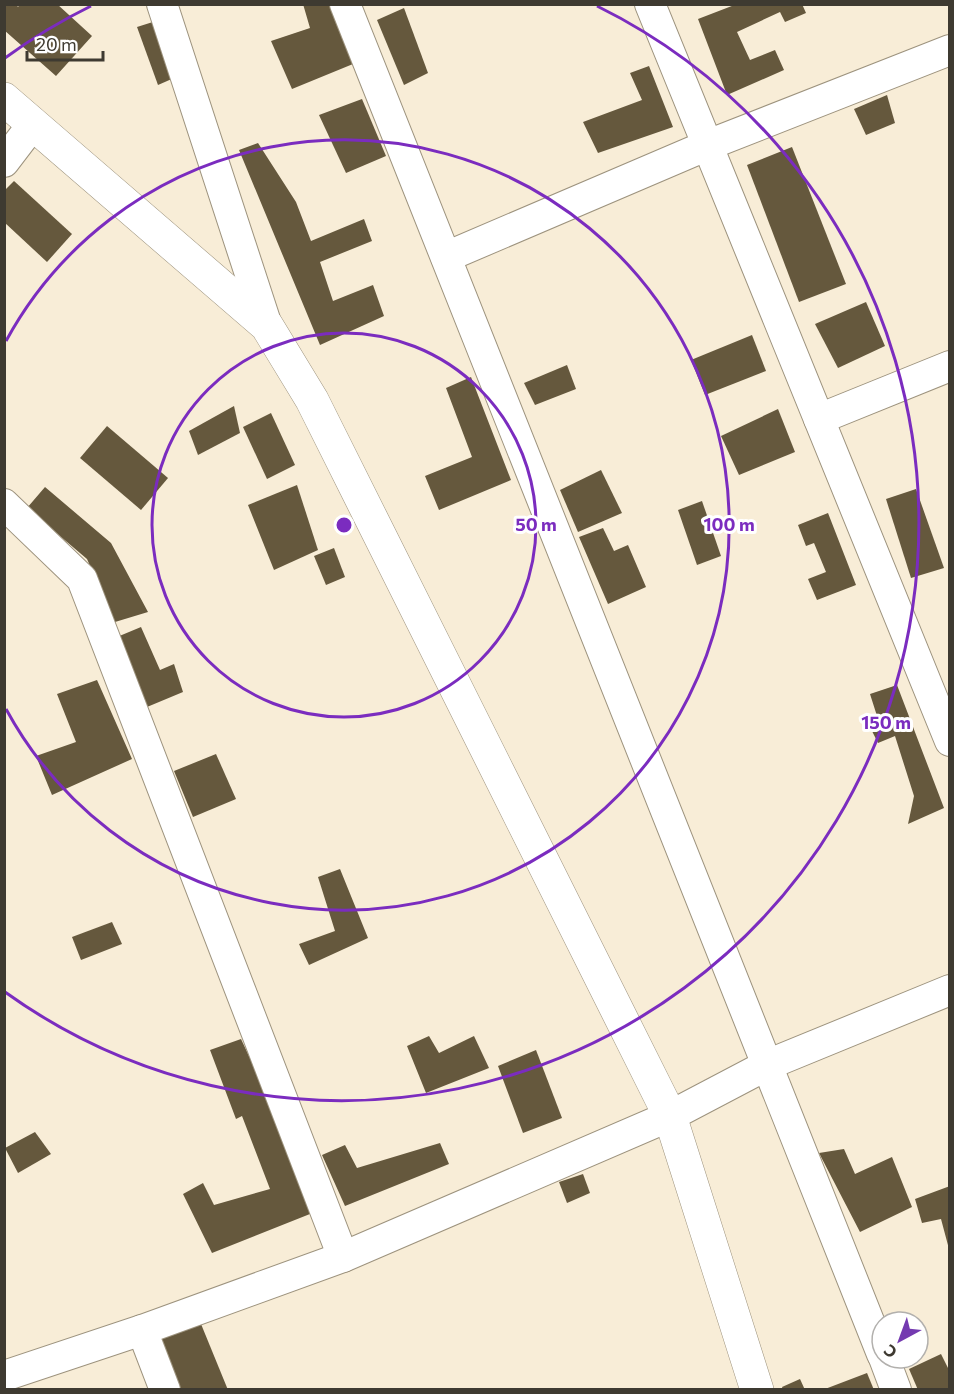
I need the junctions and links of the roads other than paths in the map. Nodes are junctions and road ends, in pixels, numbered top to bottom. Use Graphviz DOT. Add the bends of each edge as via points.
graph roads {
  1 [pos="162,4"];
  2 [pos="345,4"];
  3 [pos="650,4"];
  4 [pos="950,50"];
  5 [pos="4,99"];
  6 [pos="33,124"];
  7 [pos="708,144"];
  8 [pos="4,162"];
  9 [pos="446,257"];
  10 [pos="267,326"];
  11 [pos="950,366"];
  12 [pos="819,419"];
  13 [pos="4,504"];
  14 [pos="941,697"];
  15 [pos="950,741"];
  16 [pos="950,990"];
  17 [pos="767,1065"];
  18 [pos="670,1116"];
  19 [pos="343,1257"];
  20 [pos="870,1323"];
  21 [pos="142,1330"];
  22 [pos="889,1370"];
  23 [pos="4,1376"];
  24 [pos="165,1389"];
  25 [pos="757,1389"];
  26 [pos="896,1389"];
  1 -- 10 [label="street"];
  2 -- 9 [label="street"];
  3 -- 7 [label="street"];
  4 -- 7 [label="street"];
  5 -- 6 [label="street"];
  6 -- 8 [label="street"];
  6 -- 10 [label="street"];
  7 -- 9 [label="street"];
  7 -- 12 [label="street"];
  9 -- 17 [label="street"];
  10 -- 18 [label="street" via="312,399"];
  11 -- 12 [label="street"];
  12 -- 14 [label="street"];
  13 -- 19 [label="street" via="82,579"];
  14 -- 15 [label="street"];
  16 -- 17 [label="street"];
  17 -- 18 [label="street"];
  17 -- 20 [label="street"];
  18 -- 19 [label="street"];
  18 -- 25 [label="street"];
  19 -- 21 [label="street"];
  21 -- 23 [label="street"];
  21 -- 24 [label="street"];
  22 -- 26 [label="street"];
}
